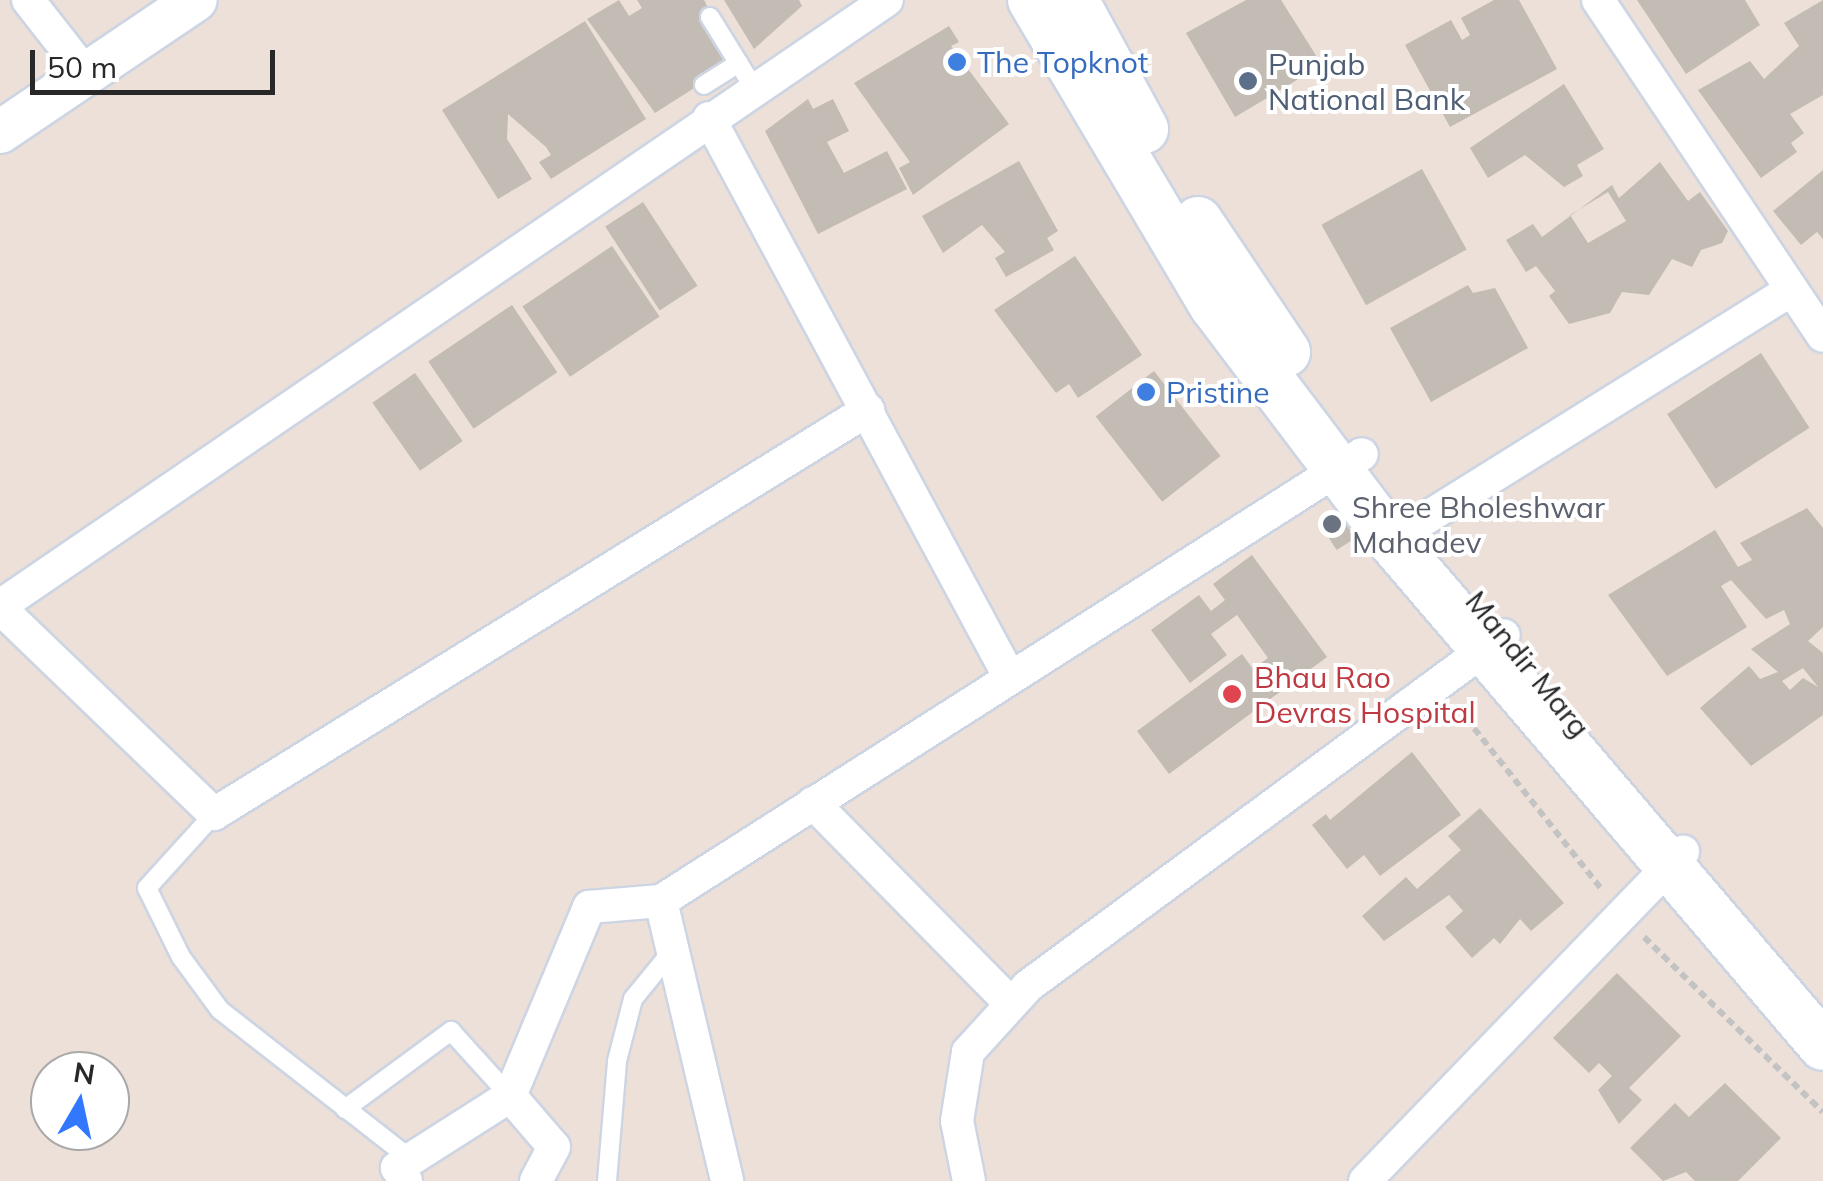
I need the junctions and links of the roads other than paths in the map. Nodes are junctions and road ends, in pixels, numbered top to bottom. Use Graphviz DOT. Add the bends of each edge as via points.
graph roads {
  1 [pos="28,0"];
  2 [pos="196,0"];
  3 [pos="887,0"];
  4 [pos="1032,0"];
  5 [pos="1074,0"];
  6 [pos="1598,0"];
  7 [pos="710,17"];
  8 [pos="86,74"];
  9 [pos="747,75"];
  10 [pos="706,101"];
  11 [pos="0,132"];
  12 [pos="1790,291"];
  13 [pos="1823,336"];
  14 [pos="868,410"];
  15 [pos="1349,462"];
  16 [pos="1403,533"];
  17 [pos="0,607"];
  18 [pos="1492,644"];
  19 [pos="1010,678"];
  20 [pos="813,803"];
  21 [pos="214,814"];
  22 [pos="1676,859"];
  23 [pos="662,900"];
  24 [pos="673,950"];
  25 [pos="1823,999"];
  26 [pos="1012,1004"];
  27 [pos="1823,1046"];
  28 [pos="510,1096"];
  29 [pos="345,1109"];
  30 [pos="408,1170"];
  31 [pos="536,1181"];
  32 [pos="607,1181"];
  33 [pos="727,1181"];
  34 [pos="969,1181"];
  35 [pos="1365,1181"];
  1 -- 8 [label="street"];
  2 -- 8 [label="street"];
  3 -- 9 [label="street"];
  4 -- 15 [label="main road" via="1214,306"];
  5 -- 15 [label="main road" via="1172,181"];
  6 -- 12 [label="street"];
  7 -- 9 [label="lane"];
  8 -- 11 [label="street"];
  9 -- 10 [label="street"];
  10 -- 14 [label="street"];
  10 -- 17 [label="street"];
  12 -- 13 [label="street"];
  12 -- 16 [label="street"];
  14 -- 19 [label="street"];
  14 -- 21 [label="street"];
  15 -- 16 [label="main road"];
  15 -- 19 [label="street"];
  16 -- 18 [label="main road"];
  17 -- 21 [label="street"];
  18 -- 22 [label="main road"];
  18 -- 26 [label="street"];
  19 -- 20 [label="street"];
  20 -- 23 [label="street"];
  20 -- 26 [label="street"];
  21 -- 29 [label="lane" via="147,888 220,1010"];
  22 -- 25 [label="main road"];
  22 -- 27 [label="main road"];
  22 -- 35 [label="street"];
  23 -- 24 [label="street"];
  23 -- 28 [label="street" via="590,907"];
  24 -- 32 [label="lane" via="634,1000 617,1060"];
  24 -- 33 [label="street"];
  26 -- 34 [label="street" via="968,1052 957,1122"];
  28 -- 29 [label="lane" via="451,1031"];
  28 -- 30 [label="street"];
  28 -- 31 [label="street" via="554,1147"];
  29 -- 30 [label="lane"];
}
